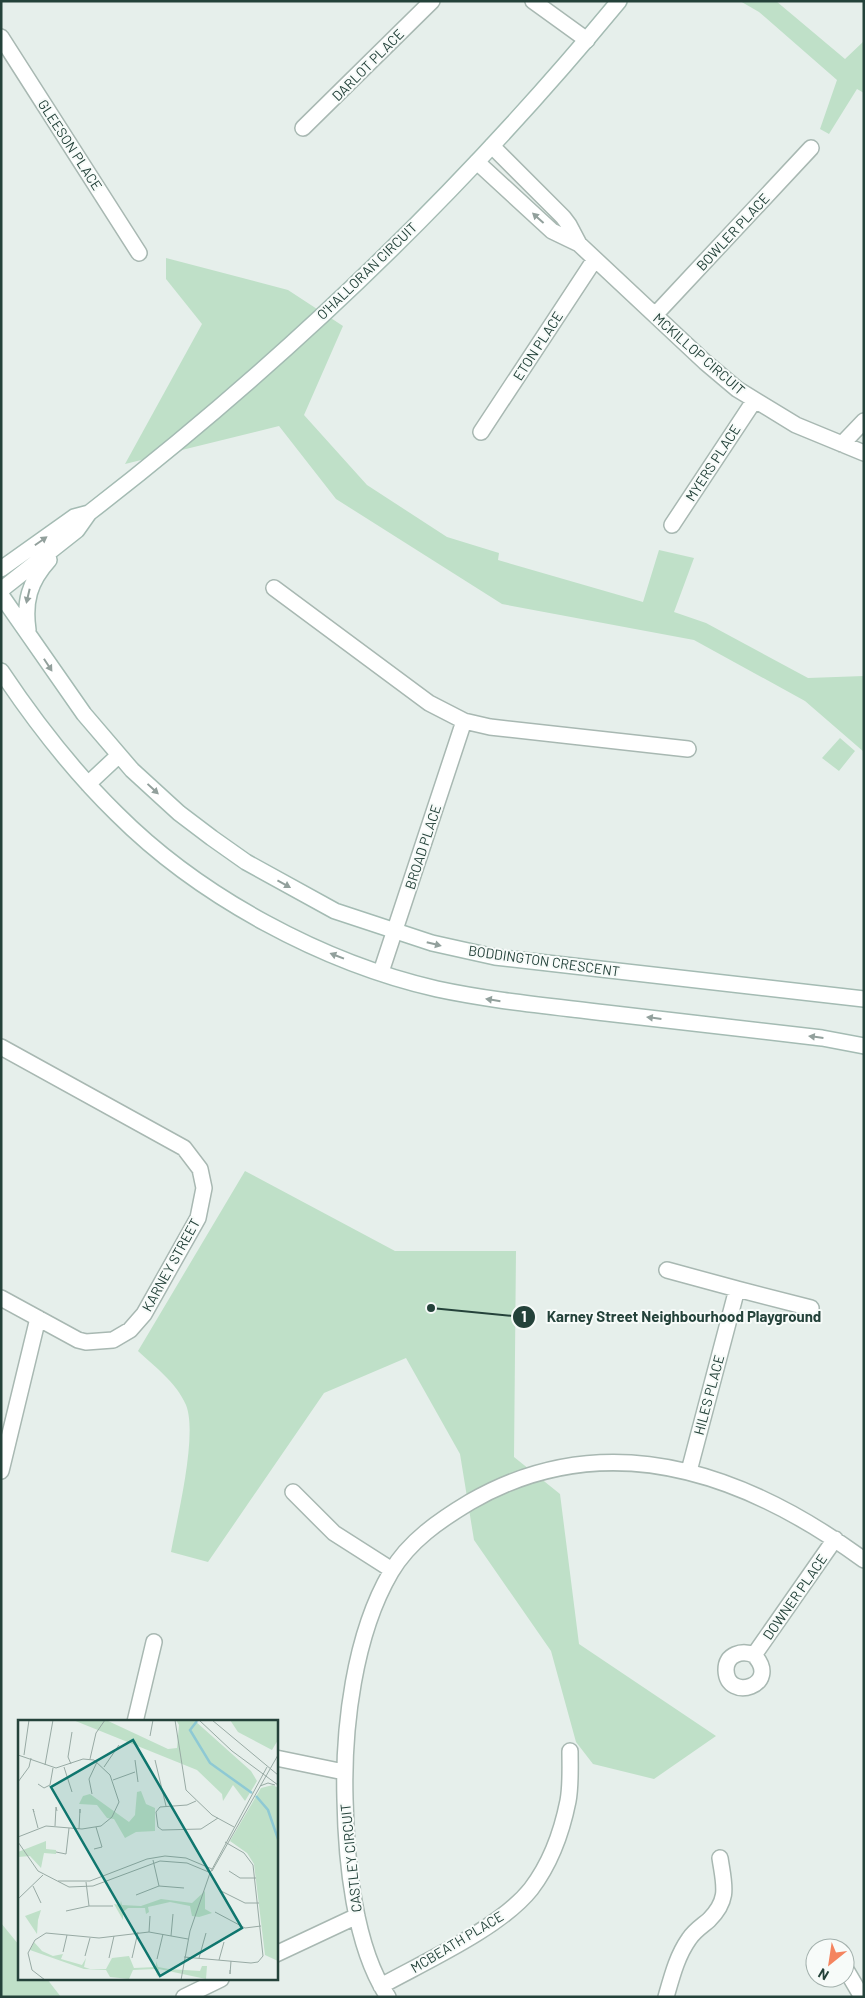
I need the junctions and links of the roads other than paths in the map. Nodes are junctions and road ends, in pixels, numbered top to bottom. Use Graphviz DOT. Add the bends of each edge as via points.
graph roads {
  1 [pos="432,1"];
  2 [pos="533,1"];
  3 [pos="619,1"];
  4 [pos="1,37"];
  5 [pos="587,40"];
  6 [pos="303,128"];
  7 [pos="492,146"];
  8 [pos="811,148"];
  9 [pos="477,162"];
  10 [pos="579,244"];
  11 [pos="139,253"];
  12 [pos="595,259"];
  13 [pos="655,315"];
  14 [pos="754,401"];
  15 [pos="864,421"];
  16 [pos="481,432"];
  17 [pos="842,444"];
  18 [pos="864,453"];
  19 [pos="89,513"];
  20 [pos="672,526"];
  21 [pos="77,530"];
  22 [pos="1,569"];
  23 [pos="274,588"];
  24 [pos="1,590"];
  25 [pos="1,596"];
  26 [pos="28,633"];
  27 [pos="1,671"];
  28 [pos="7,682"];
  29 [pos="464,721"];
  30 [pos="688,749"];
  31 [pos="118,755"];
  32 [pos="88,784"];
  33 [pos="394,932"];
  34 [pos="381,972"];
  35 [pos="864,999"];
  36 [pos="864,1046"];
  37 [pos="1,1047"];
  38 [pos="667,1270"];
  39 [pos="737,1289"];
  40 [pos="1,1298"];
  41 [pos="811,1308"];
  42 [pos="38,1318"];
  43 [pos="1,1471"];
  44 [pos="689,1471"];
  45 [pos="293,1492"];
  46 [pos="836,1539"];
  47 [pos="864,1560"];
  48 [pos="392,1570"];
  49 [pos="154,1642"];
  50 [pos="754,1655"];
  51 [pos="135,1720"];
  52 [pos="570,1751"];
  53 [pos="278,1758"];
  54 [pos="344,1772"];
  55 [pos="720,1858"];
  56 [pos="357,1916"];
  57 [pos="278,1953"];
  58 [pos="219,1980"];
  59 [pos="855,1985"];
  60 [pos="385,1992"];
  61 [pos="184,1997"];
  62 [pos="666,1997"];
  63 [pos="862,1997"];
  1 -- 6 [label="street, DARLOT PLACE"];
  2 -- 5 [label="street"];
  3 -- 5 [label="street, O'HALLORAN CIRCUIT"];
  4 -- 11 [label="street, GLEESON PLACE"];
  5 -- 7 [label="street, O'HALLORAN CIRCUIT"];
  7 -- 9 [label="street, O'HALLORAN CIRCUIT"];
  7 -- 10 [label="street, MCKILLOP CIRCUIT" via="563,217"];
  8 -- 13 [label="street, BOWLER PLACE"];
  10 -- 9 [label="street, MCKILLOP CIRCUIT, one-way" via="552,231"];
  9 -- 19 [label="street, O'HALLORAN CIRCUIT" via="270,363"];
  10 -- 12 [label="street, MCKILLOP CIRCUIT"];
  12 -- 13 [label="street, MCKILLOP CIRCUIT"];
  12 -- 16 [label="street, ETON PLACE"];
  13 -- 14 [label="street, MCKILLOP CIRCUIT" via="705,362"];
  14 -- 17 [label="street, MCKILLOP CIRCUIT" via="796,425"];
  14 -- 20 [label="street, MYERS PLACE"];
  15 -- 17 [label="street"];
  17 -- 18 [label="street, MCKILLOP CIRCUIT"];
  19 -- 21 [label="street, O'HALLORAN CIRCUIT"];
  22 -- 19 [label="street, O'HALLORAN CIRCUIT, one-way" via="74,517"];
  21 -- 24 [label="street, O'HALLORAN CIRCUIT"];
  21 -- 26 [label="street, one-way" via="31,584 26,599"];
  23 -- 29 [label="street" via="429,703"];
  25 -- 26 [label="street, BODDINGTON CRESCENT"];
  26 -- 31 [label="street, BODDINGTON CRESCENT, one-way" via="84,714"];
  27 -- 28 [label="street"];
  28 -- 32 [label="street"];
  29 -- 30 [label="street" via="490,727"];
  29 -- 33 [label="street, BROAD PLACE"];
  31 -- 32 [label="street"];
  31 -- 33 [label="street, BODDINGTON CRESCENT, one-way" via="179,813 246,862 335,911"];
  34 -- 32 [label="street, one-way" via="288,934 224,897 152,845"];
  33 -- 34 [label="street, BROAD PLACE"];
  33 -- 35 [label="street, BODDINGTON CRESCENT, one-way" via="494,957"];
  36 -- 34 [label="street, one-way" via="822,1038 493,1000"];
  37 -- 42 [label="street, KARNEY STREET" via="184,1148 200,1169 204,1188 198,1218 144,1314 130,1330 113,1340 86,1342"];
  38 -- 39 [label="street"];
  39 -- 41 [label="street"];
  39 -- 44 [label="street, HILES PLACE"];
  40 -- 42 [label="street, KARNEY STREET"];
  42 -- 43 [label="street"];
  44 -- 46 [label="street, CASTLEY CIRCUIT" via="761,1498"];
  44 -- 48 [label="street, CASTLEY CIRCUIT" via="650,1463 610,1461 569,1465 528,1476 487,1492 448,1515 419,1537"];
  45 -- 48 [label="street" via="334,1533"];
  46 -- 47 [label="street, CASTLEY CIRCUIT"];
  46 -- 50 [label="street, DOWNER PLACE"];
  48 -- 54 [label="street, CASTLEY CIRCUIT" via="378,1597 365,1638 353,1692"];
  49 -- 51 [label="street"];
  52 -- 60 [label="street, MCBEATH PLACE" via="568,1800 551,1854 530,1890 489,1926"];
  53 -- 54 [label="street"];
  54 -- 56 [label="street, CASTLEY CIRCUIT" via="345,1827"];
  55 -- 62 [label="street" via="724,1899 717,1912 690,1937 680,1954"];
  56 -- 57 [label="street"];
  56 -- 60 [label="street, CASTLEY CIRCUIT" via="364,1944"];
  58 -- 61 [label="street"];
  59 -- 63 [label="street"];
}
